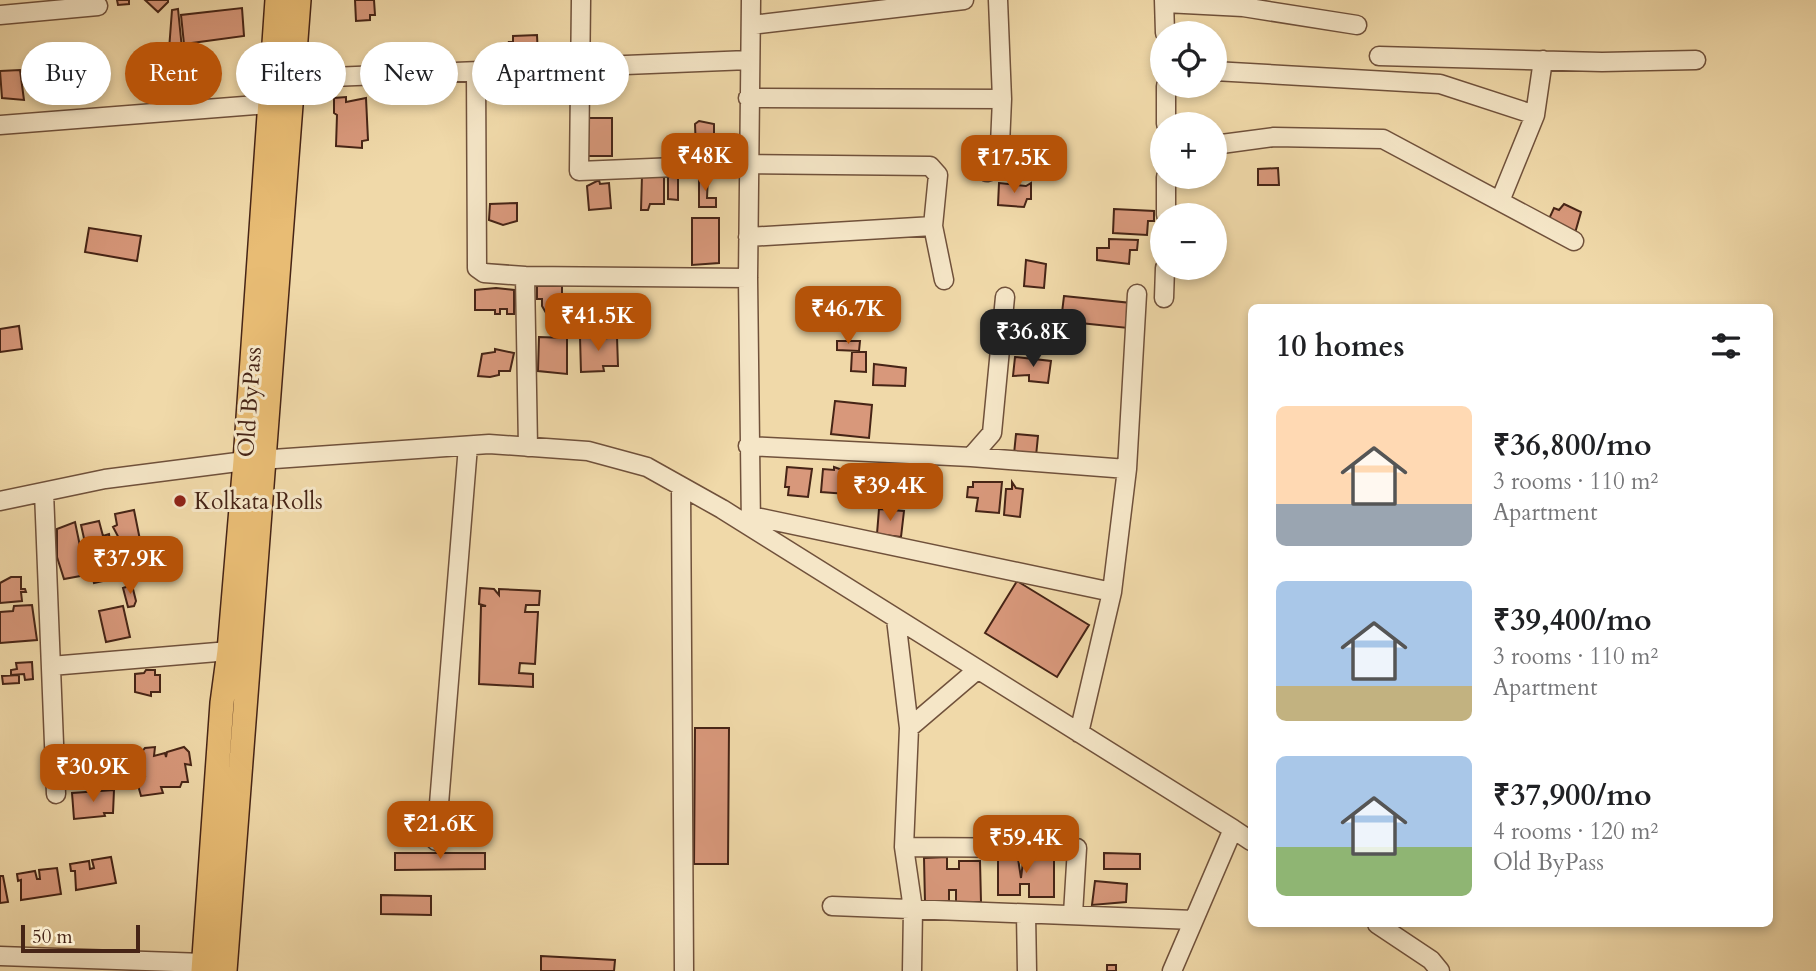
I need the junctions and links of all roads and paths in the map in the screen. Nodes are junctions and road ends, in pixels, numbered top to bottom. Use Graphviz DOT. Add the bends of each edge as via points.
graph roads {
  1 [pos="277,0"];
  2 [pos="299,0"];
  3 [pos="581,0"];
  4 [pos="751,0"];
  5 [pos="964,0"];
  6 [pos="998,0"];
  7 [pos="1165,1"];
  8 [pos="99,6"];
  9 [pos="0,15"];
  10 [pos="1165,21"];
  11 [pos="751,25"];
  12 [pos="1357,25"];
  13 [pos="280,42"];
  14 [pos="290,42"];
  15 [pos="580,42"];
  16 [pos="1379,56"];
  17 [pos="749,60"];
  18 [pos="1543,60"];
  19 [pos="1696,60"];
  20 [pos="629,64"];
  21 [pos="472,71"];
  22 [pos="1227,72"];
  23 [pos="346,76"];
  24 [pos="748,98"];
  25 [pos="1002,99"];
  26 [pos="255,105"];
  27 [pos="281,105"];
  28 [pos="476,105"];
  29 [pos="579,105"];
  30 [pos="1535,115"];
  31 [pos="0,125"];
  32 [pos="1227,143"];
  33 [pos="749,164"];
  34 [pos="987,172"];
  35 [pos="1500,201"];
  36 [pos="933,226"];
  37 [pos="748,237"];
  38 [pos="1574,241"];
  39 [pos="525,276"];
  40 [pos="748,278"];
  41 [pos="944,280"];
  42 [pos="1165,280"];
  43 [pos="1138,294"];
  44 [pos="1005,297"];
  45 [pos="1164,298"];
  46 [pos="468,446"];
  47 [pos="748,446"];
  48 [pos="528,447"];
  49 [pos="971,457"];
  50 [pos="255,460"];
  51 [pos="1127,469"];
  52 [pos="681,488"];
  53 [pos="44,492"];
  54 [pos="0,501"];
  55 [pos="751,522"];
  56 [pos="1112,592"];
  57 [pos="896,619"];
  58 [pos="229,651"];
  59 [pos="51,666"];
  60 [pos="977,670"];
  61 [pos="232,703"];
  62 [pos="909,727"];
  63 [pos="1079,733"];
  64 [pos="57,794"];
  65 [pos="1233,829"];
  66 [pos="1248,839"];
  67 [pos="436,841"];
  68 [pos="904,847"];
  69 [pos="832,906"];
  70 [pos="913,909"];
  71 [pos="1026,914"];
  72 [pos="1073,914"];
  73 [pos="1194,920"];
  74 [pos="1382,927"];
  75 [pos="0,957"];
  76 [pos="211,968"];
  77 [pos="1442,970"];
  78 [pos="684,971"];
  79 [pos="912,971"];
  80 [pos="1027,971"];
  81 [pos="1171,971"];
  1 -- 13 [label="main road, Old ByPass"];
  2 -- 14 [label="main road"];
  3 -- 15 [label="street"];
  4 -- 11 [label="street"];
  5 -- 11 [label="street"];
  6 -- 25 [label="street"];
  7 -- 10 [label="street"];
  7 -- 12 [label="street" via="1243,7"];
  8 -- 9 [label="street"];
  11 -- 17 [label="street"];
  16 -- 18 [label="street"];
  17 -- 20 [label="street"];
  17 -- 24 [label="street"];
  18 -- 19 [label="street"];
  18 -- 30 [label="street"];
  21 -- 23 [label="street"];
  22 -- 30 [label="street" via="1440,84"];
  24 -- 25 [label="street"];
  24 -- 33 [label="street"];
  25 -- 34 [label="street" via="999,168"];
  26 -- 31 [label="street"];
  27 -- 50 [label="main road, Old ByPass"];
  28 -- 39 [label="street" via="477,268 484,273"];
  29 -- 33 [label="street" via="579,171"];
  30 -- 35 [label="street"];
  32 -- 35 [label="street" via="1274,136 1383,139"];
  33 -- 36 [label="street" via="930,166 938,175"];
  33 -- 37 [label="street"];
  35 -- 38 [label="street"];
  36 -- 37 [label="street"];
  36 -- 41 [label="street"];
  37 -- 40 [label="street"];
  39 -- 40 [label="street"];
  39 -- 48 [label="street"];
  40 -- 47 [label="street"];
  42 -- 45 [label="street"];
  43 -- 51 [label="street"];
  44 -- 49 [label="street" via="992,433"];
  46 -- 48 [label="street"];
  46 -- 50 [label="street"];
  46 -- 67 [label="street"];
  47 -- 49 [label="street"];
  47 -- 55 [label="street"];
  48 -- 52 [label="street" via="588,452 647,467"];
  49 -- 51 [label="street"];
  50 -- 53 [label="street" via="105,479"];
  50 -- 58 [label="main road, Old ByPass"];
  50 -- 61 [label="main road"];
  51 -- 56 [label="street"];
  52 -- 55 [label="street"];
  52 -- 78 [label="street"];
  53 -- 54 [label="street"];
  53 -- 59 [label="street"];
  55 -- 56 [label="street"];
  55 -- 57 [label="street"];
  56 -- 63 [label="street"];
  57 -- 60 [label="street"];
  57 -- 62 [label="street"];
  58 -- 59 [label="street"];
  58 -- 61 [label="main road, Old ByPass"];
  59 -- 64 [label="street"];
  60 -- 62 [label="street"];
  60 -- 63 [label="street"];
  61 -- 76 [label="main road, Old ByPass"];
  62 -- 68 [label="street"];
  63 -- 65 [label="street"];
  65 -- 66 [label="street"];
  65 -- 73 [label="street"];
  68 -- 70 [label="street"];
  68 -- 72 [label="street" via="1077,848"];
  69 -- 70 [label="street"];
  70 -- 71 [label="street"];
  70 -- 79 [label="street"];
  71 -- 72 [label="street"];
  71 -- 80 [label="street"];
  72 -- 73 [label="street"];
  73 -- 81 [label="street"];
  74 -- 77 [label="street"];
  75 -- 76 [label="street"];
}
